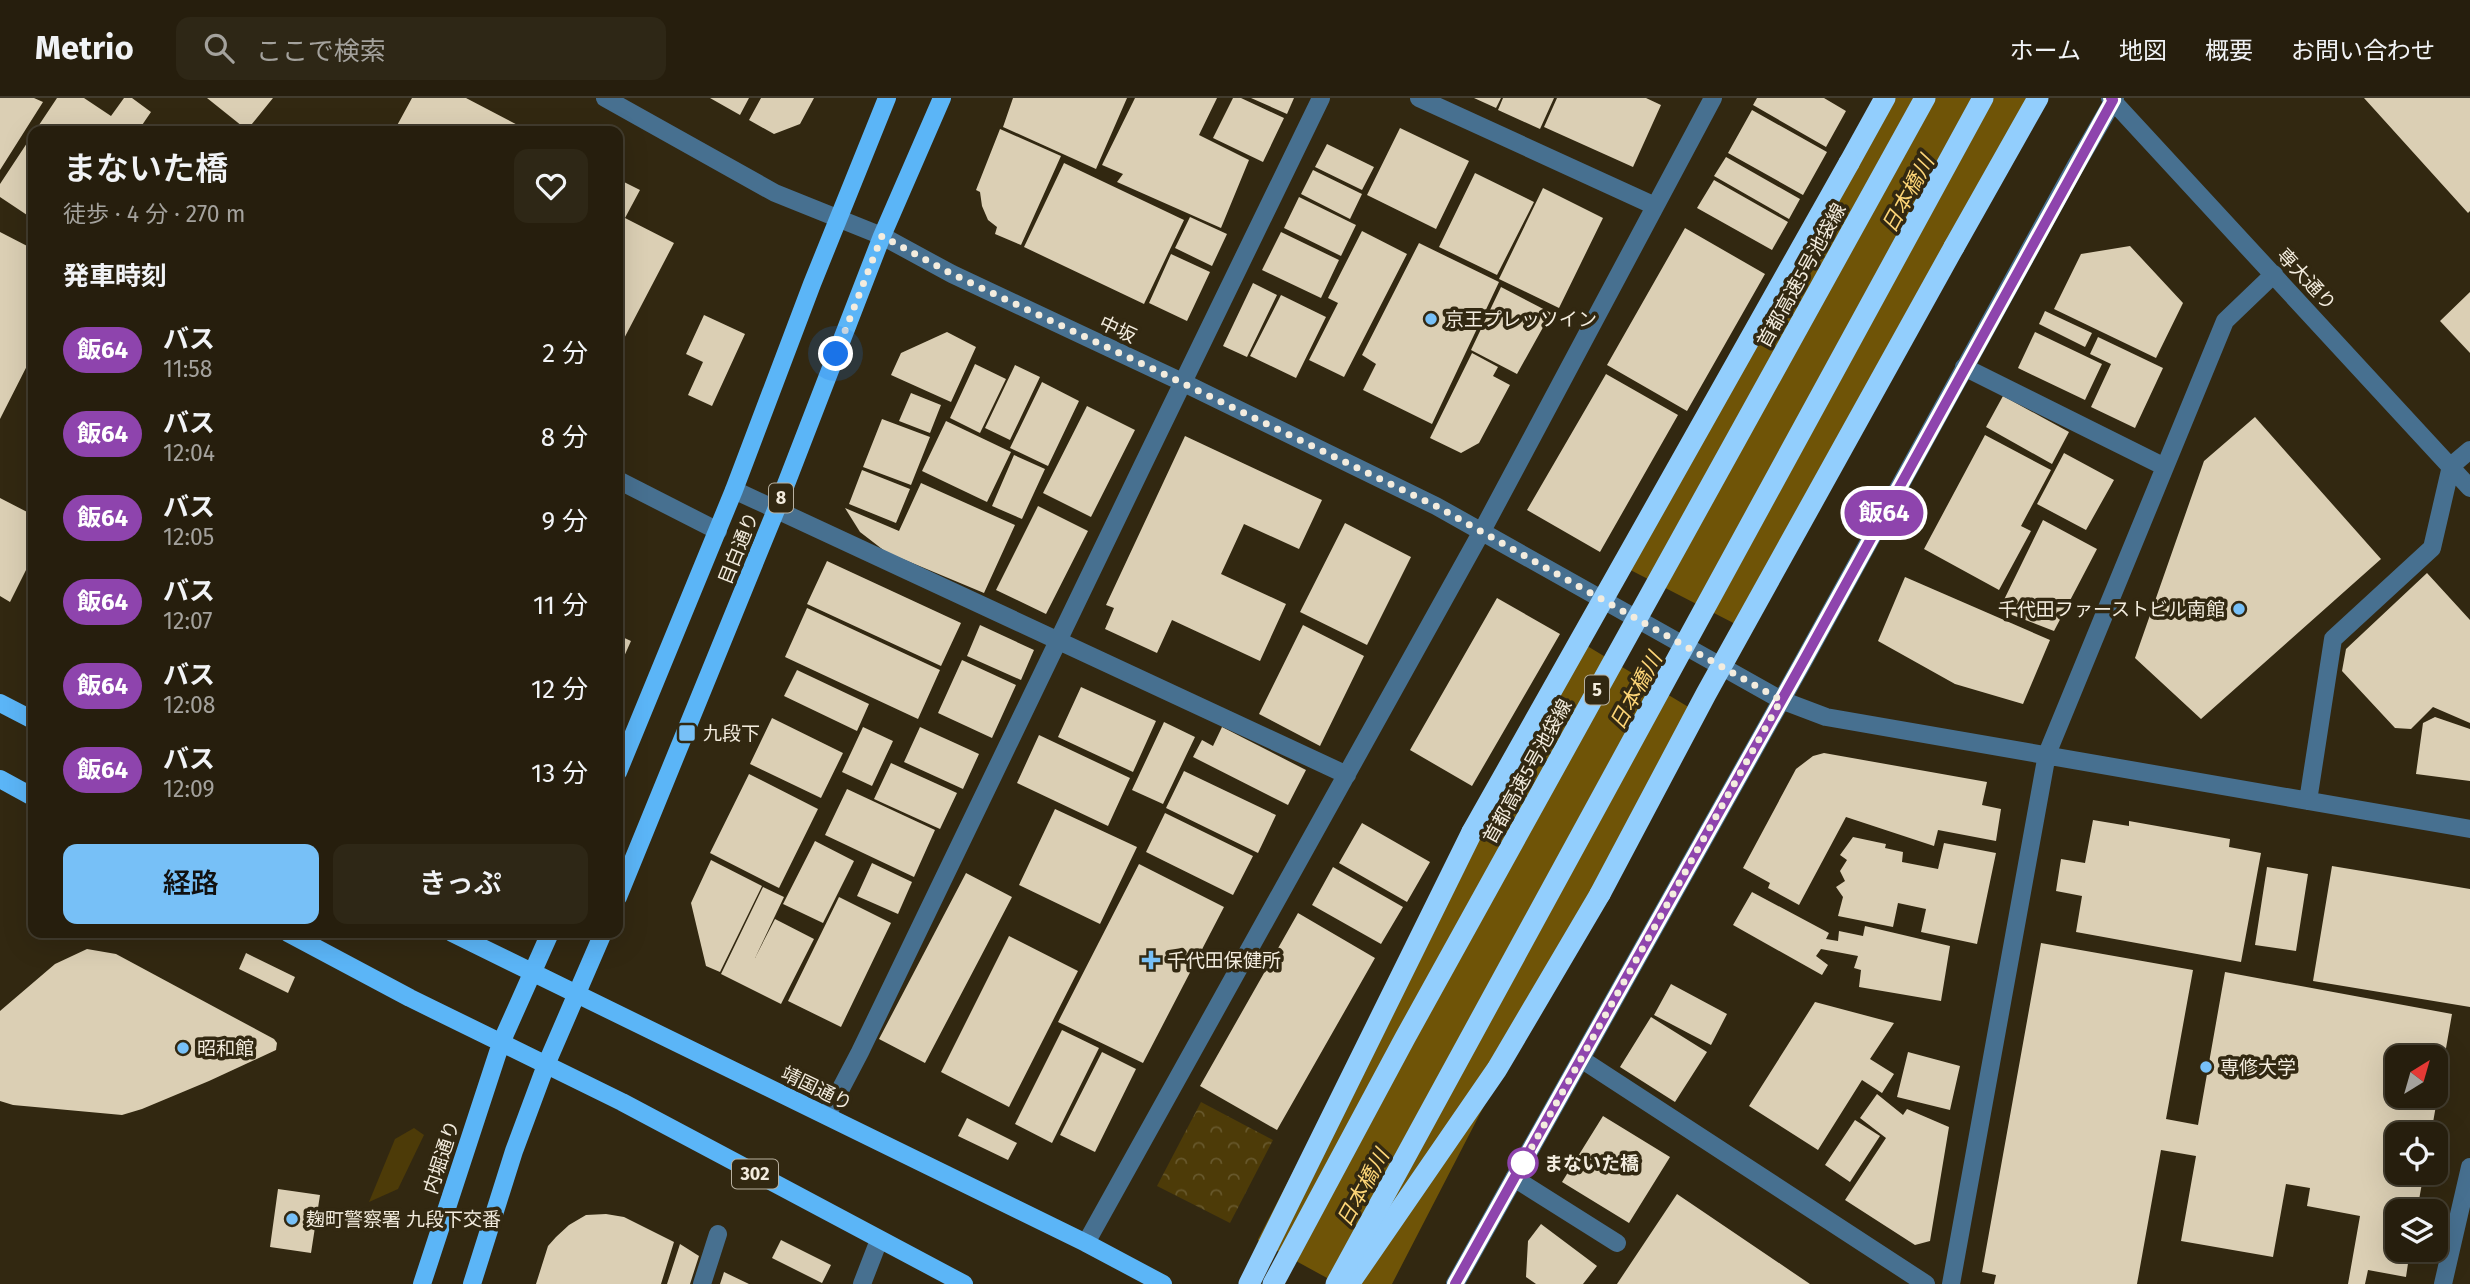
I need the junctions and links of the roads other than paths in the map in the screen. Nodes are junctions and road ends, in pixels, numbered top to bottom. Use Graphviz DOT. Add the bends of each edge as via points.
graph roads {
  1 [pos="605,98"];
  2 [pos="887,98"];
  3 [pos="942,98"];
  4 [pos="1321,98"];
  5 [pos="1419,98"];
  6 [pos="1713,98"];
  7 [pos="1885,98"];
  8 [pos="1925,98"];
  9 [pos="1983,98"];
  10 [pos="2038,98"];
  11 [pos="2113,99"];
  12 [pos="1655,206"];
  13 [pos="838,219"];
  14 [pos="882,236"];
  15 [pos="2274,274"];
  16 [pos="1964,367"];
  17 [pos="1182,382"];
  18 [pos="2470,450"];
  19 [pos="2451,466"];
  20 [pos="2165,467"];
  21 [pos="623,483"];
  22 [pos="2470,488"];
  23 [pos="734,490"];
  24 [pos="776,510"];
  25 [pos="718,531"];
  26 [pos="1482,531"];
  27 [pos="1060,640"];
  28 [pos="1781,700"];
  29 [pos="0,704"];
  30 [pos="28,718"];
  31 [pos="2047,754"];
  32 [pos="623,760"];
  33 [pos="1347,775"];
  34 [pos="0,779"];
  35 [pos="28,794"];
  36 [pos="2308,801"];
  37 [pos="2470,829"];
  38 [pos="623,885"];
  39 [pos="298,938"];
  40 [pos="462,938"];
  41 [pos="548,938"];
  42 [pos="601,938"];
  43 [pos="532,972"];
  44 [pos="576,995"];
  45 [pos="501,1043"];
  46 [pos="1581,1059"];
  47 [pos="546,1065"];
  48 [pos="827,1115"];
  49 [pos="2470,1167"];
  50 [pos="1514,1178"];
  51 [pos="718,1234"];
  52 [pos="878,1240"];
  53 [pos="1086,1243"];
  54 [pos="1616,1243"];
  55 [pos="422,1284"];
  56 [pos="472,1284"];
  57 [pos="702,1284"];
  58 [pos="862,1284"];
  59 [pos="964,1284"];
  60 [pos="1163,1284"];
  61 [pos="1249,1284"];
  62 [pos="1273,1284"];
  63 [pos="1336,1284"];
  64 [pos="1349,1284"];
  65 [pos="1455,1284"];
  66 [pos="1926,1284"];
  67 [pos="1951,1284"];
  68 [pos="2443,1284"];
  1 -- 13 [label="street, 中坂" via="775,193"];
  2 -- 13 [label="main road, 目白通り"];
  3 -- 14 [label="main road, 目白通り / 8"];
  4 -- 17 [label="street"];
  5 -- 12 [label="street"];
  6 -- 12 [label="street"];
  7 -- 61 [label="highway, bridge" via="1472,832"];
  8 -- 62 [label="highway, 首都高速5号池袋線 / 5, bridge"];
  9 -- 63 [label="highway, bridge"];
  10 -- 64 [label="highway, bridge" via="1542,995 1497,1069"];
  11 -- 15 [label="street, 専大通り"];
  11 -- 16 [label="street"];
  12 -- 26 [label="street"];
  13 -- 14 [label="street, 中坂"];
  13 -- 23 [label="main road, 目白通り"];
  14 -- 17 [label="street, 中坂" via="952,274"];
  14 -- 24 [label="main road, 目白通り / 8"];
  15 -- 19 [label="street, 専大通り"];
  15 -- 20 [label="street" via="2225,321"];
  16 -- 20 [label="street"];
  16 -- 28 [label="street"];
  17 -- 26 [label="street, 中坂"];
  17 -- 27 [label="street"];
  18 -- 19 [label="street"];
  19 -- 22 [label="street, 専大通り"];
  19 -- 36 [label="street" via="2432,548 2333,639"];
  20 -- 31 [label="street"];
  21 -- 25 [label="street"];
  23 -- 24 [label="street"];
  23 -- 25 [label="main road, 目白通り"];
  24 -- 27 [label="street"];
  24 -- 38 [label="main road, 目白通り / 8"];
  25 -- 32 [label="main road, 目白通り"];
  26 -- 28 [label="street, 中坂, bridge"];
  26 -- 33 [label="street"];
  27 -- 33 [label="street"];
  27 -- 48 [label="street"];
  28 -- 31 [label="street, 中坂" via="1826,717"];
  28 -- 46 [label="street"];
  29 -- 30 [label="main road"];
  31 -- 36 [label="street, 中坂"];
  31 -- 67 [label="street"];
  33 -- 53 [label="street"];
  34 -- 35 [label="main road"];
  36 -- 37 [label="street, 中坂"];
  39 -- 45 [label="main road, 302"];
  40 -- 43 [label="main road, 靖国通り"];
  41 -- 43 [label="main road"];
  42 -- 44 [label="main road"];
  43 -- 44 [label="main road, 靖国通り"];
  43 -- 45 [label="main road"];
  44 -- 47 [label="main road"];
  44 -- 48 [label="main road, 靖国通り"];
  45 -- 47 [label="main road, 302"];
  45 -- 55 [label="main road, 内堀通り"];
  46 -- 50 [label="street"];
  46 -- 66 [label="street"];
  47 -- 52 [label="main road, 302"];
  47 -- 56 [label="main road"];
  48 -- 53 [label="main road, 靖国通り"];
  49 -- 68 [label="street"];
  50 -- 54 [label="street"];
  50 -- 65 [label="street"];
  51 -- 57 [label="street"];
  52 -- 58 [label="street"];
  52 -- 59 [label="main road, 302"];
  53 -- 60 [label="main road, 靖国通り"];
}
